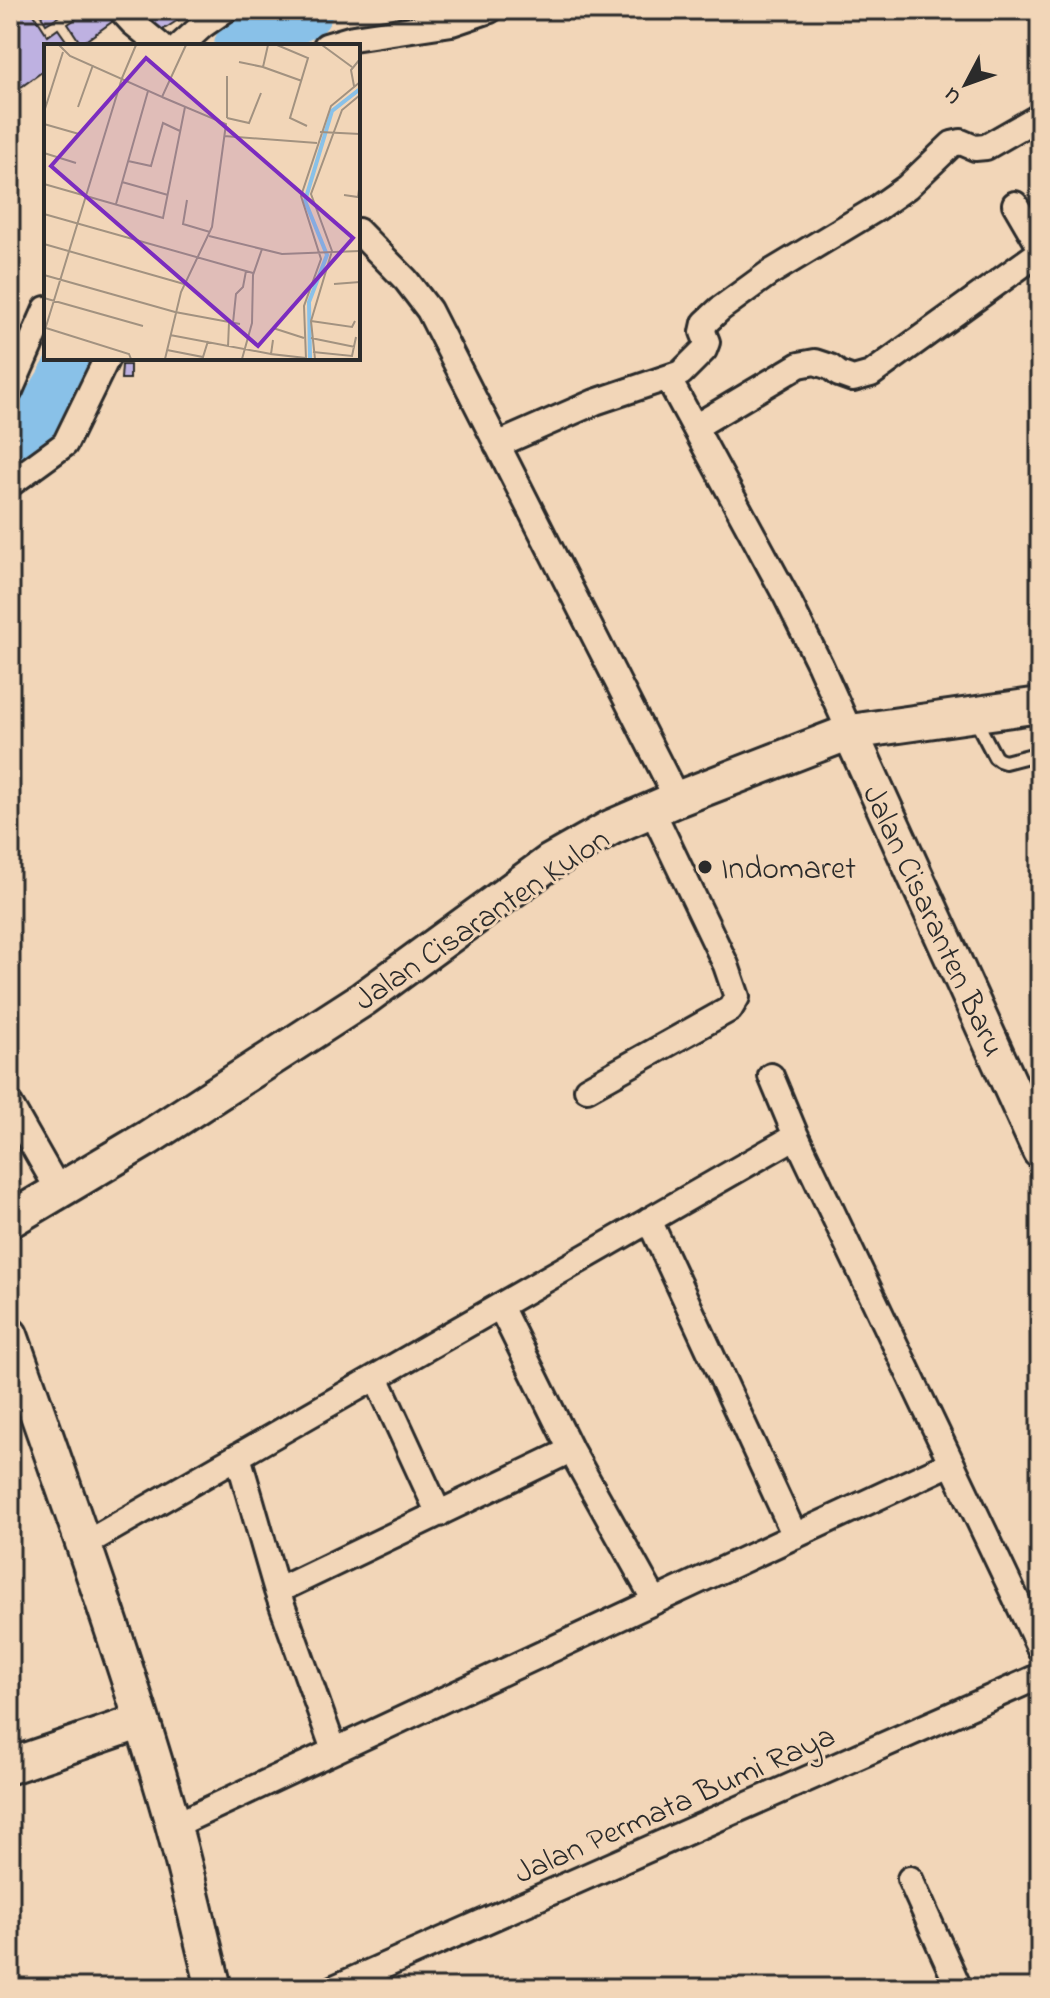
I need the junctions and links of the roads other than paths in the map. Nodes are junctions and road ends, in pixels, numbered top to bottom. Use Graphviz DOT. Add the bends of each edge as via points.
graph roads {
  1 [pos="121,10"];
  2 [pos="225,10"];
  3 [pos="490,10"];
  4 [pos="159,44"];
  5 [pos="182,44"];
  6 [pos="333,44"];
  7 [pos="1040,116"];
  8 [pos="1015,204"];
  9 [pos="360,233"];
  10 [pos="1040,250"];
  11 [pos="44,314"];
  12 [pos="106,360"];
  13 [pos="668,378"];
  14 [pos="10,391"];
  15 [pos="695,427"];
  16 [pos="497,445"];
  17 [pos="10,484"];
  18 [pos="1040,705"];
  19 [pos="973,714"];
  20 [pos="850,732"];
  21 [pos="1040,753"];
  22 [pos="664,804"];
  23 [pos="771,1076"];
  24 [pos="587,1089"];
  25 [pos="10,1105"];
  26 [pos="796,1136"];
  27 [pos="1040,1151"];
  28 [pos="59,1191"];
  29 [pos="10,1220"];
  30 [pos="649,1220"];
  31 [pos="500,1306"];
  32 [pos="10,1335"];
  33 [pos="376,1377"];
  34 [pos="571,1450"];
  35 [pos="238,1456"];
  36 [pos="951,1463"];
  37 [pos="439,1514"];
  38 [pos="795,1536"];
  39 [pos="83,1545"];
  40 [pos="277,1591"];
  41 [pos="655,1601"];
  42 [pos="1040,1649"];
  43 [pos="1040,1676"];
  44 [pos="142,1721"];
  45 [pos="334,1750"];
  46 [pos="10,1766"];
  47 [pos="173,1826"];
  48 [pos="910,1879"];
  49 [pos="214,1988"];
  50 [pos="334,1988"];
  51 [pos="959,1988"];
  1 -- 4 [label="street"];
  2 -- 5 [label="street"];
  3 -- 6 [label="street" via="452,23"];
  7 -- 13 [label="street" via="986,147 952,144 907,187 720,309 705,323 704,350 681,373"];
  8 -- 10 [label="street"];
  9 -- 16 [label="street" via="429,310"];
  10 -- 15 [label="street" via="871,374 853,379 815,362 799,365"];
  11 -- 14 [label="street"];
  12 -- 17 [label="street" via="65,444"];
  13 -- 15 [label="street"];
  13 -- 16 [label="street" via="595,402"];
  15 -- 20 [label="street" via="786,596"];
  16 -- 22 [label="street"];
  18 -- 19 [label="main road, Jalan Cisaranten Kulon"];
  19 -- 20 [label="main road, Jalan Cisaranten Kulon"];
  19 -- 21 [label="lane" via="999,760"];
  20 -- 22 [label="main road, Jalan Cisaranten Kulon"];
  20 -- 27 [label="main road, Jalan Cisaranten Baru"];
  22 -- 24 [label="street" via="737,997 730,1009"];
  22 -- 28 [label="main road, Jalan Cisaranten Kulon" via="550,862 363,999"];
  23 -- 26 [label="street"];
  25 -- 28 [label="street"];
  26 -- 30 [label="street"];
  26 -- 36 [label="street"];
  28 -- 29 [label="main road, Jalan Cisaranten Kulon"];
  30 -- 31 [label="street"];
  30 -- 38 [label="street"];
  31 -- 33 [label="street"];
  31 -- 34 [label="street"];
  32 -- 39 [label="main road"];
  33 -- 35 [label="street"];
  33 -- 37 [label="street"];
  34 -- 37 [label="street"];
  34 -- 41 [label="street"];
  35 -- 39 [label="street"];
  35 -- 40 [label="street"];
  36 -- 38 [label="street"];
  36 -- 42 [label="street"];
  37 -- 40 [label="street"];
  38 -- 41 [label="street"];
  39 -- 44 [label="main road"];
  40 -- 45 [label="street"];
  41 -- 45 [label="street"];
  43 -- 50 [label="street, Jalan Permata Bumi Raya"];
  44 -- 46 [label="main road"];
  44 -- 47 [label="main road"];
  45 -- 47 [label="street"];
  47 -- 49 [label="main road"];
  48 -- 51 [label="street"];
}
